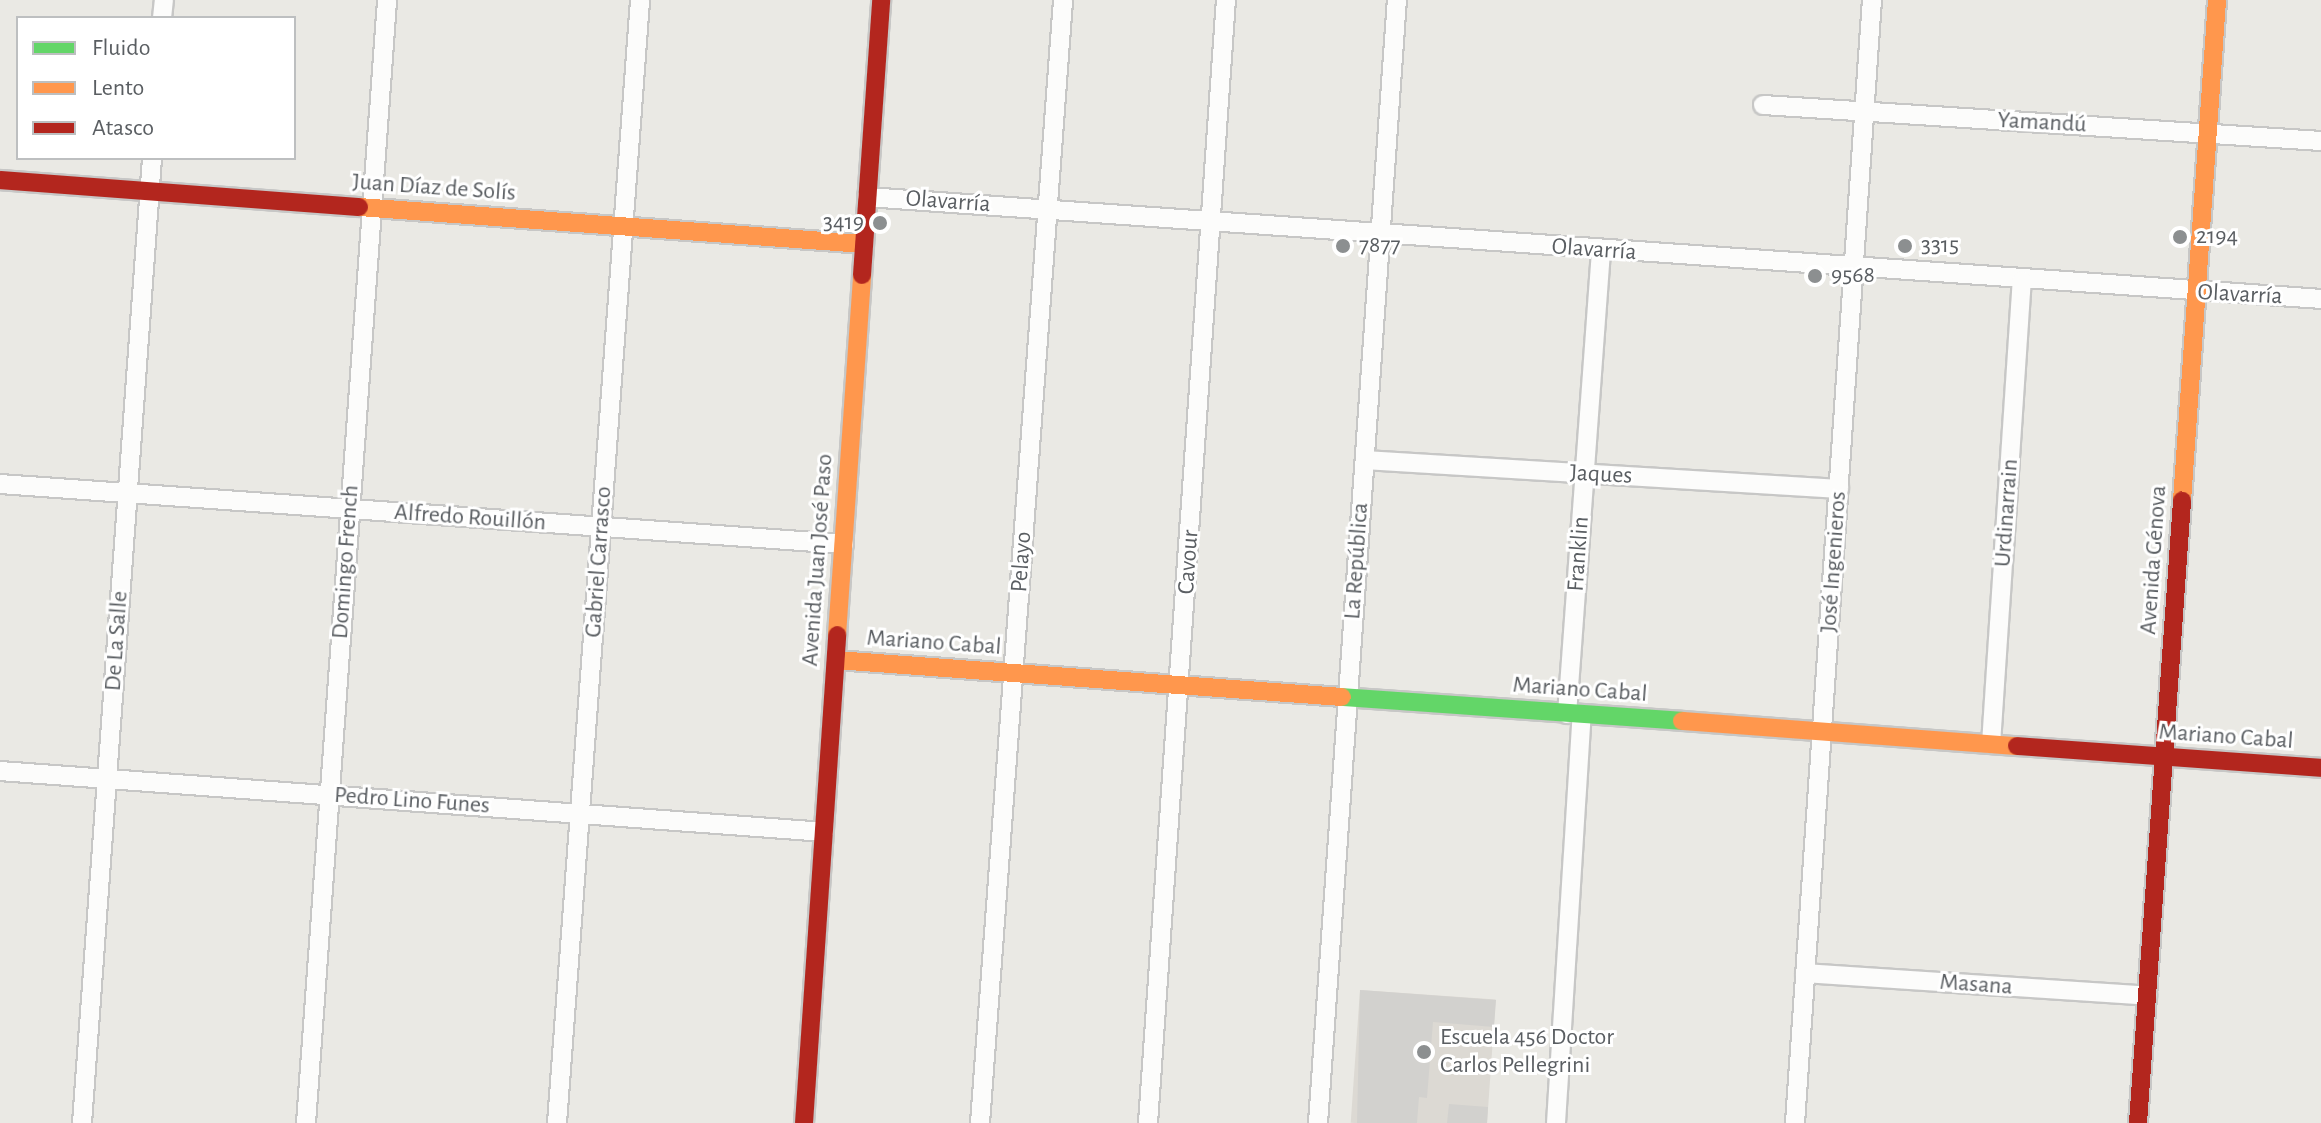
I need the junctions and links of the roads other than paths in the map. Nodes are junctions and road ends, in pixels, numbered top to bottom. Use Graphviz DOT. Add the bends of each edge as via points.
graph roads {
  1 [pos="387,0"];
  2 [pos="640,0"];
  3 [pos="881,0"];
  4 [pos="1063,0"];
  5 [pos="1226,0"];
  6 [pos="1397,0"];
  7 [pos="1872,0"];
  8 [pos="2217,0"];
  9 [pos="1763,105"];
  10 [pos="1864,112"];
  11 [pos="2208,133"];
  12 [pos="2321,141"];
  13 [pos="152,160"];
  14 [pos="0,180"];
  15 [pos="150,191"];
  16 [pos="867,197"];
  17 [pos="372,208"];
  18 [pos="1049,210"];
  19 [pos="1211,222"];
  20 [pos="623,226"];
  21 [pos="1380,234"];
  22 [pos="864,244"];
  23 [pos="1601,251"];
  24 [pos="1853,269"];
  25 [pos="2022,281"];
  26 [pos="2197,294"];
  27 [pos="2321,299"];
  28 [pos="1365,460"];
  29 [pos="1585,475"];
  30 [pos="0,484"];
  31 [pos="1839,489"];
  32 [pos="128,493"];
  33 [pos="350,509"];
  34 [pos="601,527"];
  35 [pos="844,544"];
  36 [pos="836,660"];
  37 [pos="1014,673"];
  38 [pos="1181,686"];
  39 [pos="1348,698"];
  40 [pos="1574,714"];
  41 [pos="1822,732"];
  42 [pos="1991,744"];
  43 [pos="2164,757"];
  44 [pos="2321,768"];
  45 [pos="0,771"];
  46 [pos="107,779"];
  47 [pos="329,795"];
  48 [pos="580,814"];
  49 [pos="824,832"];
  50 [pos="1805,973"];
  51 [pos="2147,996"];
  52 [pos="82,1123"];
  53 [pos="306,1123"];
  54 [pos="557,1123"];
  55 [pos="804,1123"];
  56 [pos="980,1123"];
  57 [pos="1148,1123"];
  58 [pos="1318,1123"];
  59 [pos="1556,1123"];
  60 [pos="1795,1123"];
  61 [pos="2138,1123"];
  1 -- 17 [label="street, Domingo French"];
  2 -- 20 [label="street, Gabriel Carrasco"];
  3 -- 16 [label="street, Avenida Juan José Paso"];
  4 -- 18 [label="street, Pelayo"];
  5 -- 19 [label="street, Cavour"];
  6 -- 21 [label="street, La República"];
  7 -- 10 [label="street, José Ingenieros"];
  8 -- 11 [label="street, Avenida Génova"];
  9 -- 10 [label="street, Yamandú"];
  10 -- 11 [label="street, Yamandú"];
  10 -- 24 [label="street, José Ingenieros"];
  11 -- 12 [label="street, Yamandú"];
  11 -- 26 [label="street, Avenida Génova"];
  13 -- 15 [label="street, De La Salle"];
  14 -- 15 [label="street, Juan Díaz de Solís"];
  15 -- 17 [label="street, Juan Díaz de Solís"];
  15 -- 32 [label="street, De La Salle"];
  16 -- 18 [label="street, Olavarría"];
  16 -- 22 [label="street, Avenida Juan José Paso"];
  17 -- 20 [label="street, Juan Díaz de Solís"];
  17 -- 33 [label="street, Domingo French"];
  18 -- 19 [label="street, Olavarría"];
  18 -- 37 [label="street, Pelayo"];
  19 -- 21 [label="street, Olavarría"];
  19 -- 38 [label="street, Cavour"];
  20 -- 22 [label="street, Juan Díaz de Solís"];
  20 -- 34 [label="street, Gabriel Carrasco"];
  21 -- 23 [label="street, Olavarría"];
  21 -- 28 [label="street, La República"];
  22 -- 35 [label="street, Avenida Juan José Paso"];
  23 -- 24 [label="street, Olavarría"];
  23 -- 29 [label="street, Franklin"];
  24 -- 25 [label="street, Olavarría"];
  24 -- 31 [label="street, José Ingenieros"];
  25 -- 26 [label="street, Olavarría"];
  25 -- 42 [label="street, Urdinarrain"];
  26 -- 27 [label="street, Olavarría"];
  26 -- 43 [label="street, Avenida Génova"];
  28 -- 29 [label="street, Jaques"];
  28 -- 39 [label="street, La República"];
  29 -- 31 [label="street, Jaques"];
  29 -- 40 [label="street, Franklin"];
  30 -- 32 [label="street, Alfredo Rouillón"];
  31 -- 41 [label="street, José Ingenieros"];
  32 -- 33 [label="street, Alfredo Rouillón"];
  32 -- 46 [label="street, De La Salle"];
  33 -- 34 [label="street, Alfredo Rouillón"];
  33 -- 47 [label="street, Domingo French"];
  34 -- 35 [label="street, Alfredo Rouillón"];
  34 -- 48 [label="street, Gabriel Carrasco"];
  35 -- 36 [label="street, Avenida Juan José Paso"];
  36 -- 37 [label="street, Mariano Cabal"];
  36 -- 49 [label="street, Avenida Juan José Paso"];
  37 -- 38 [label="street, Mariano Cabal"];
  37 -- 56 [label="street, Pelayo"];
  38 -- 39 [label="street, Mariano Cabal"];
  38 -- 57 [label="street, Cavour"];
  39 -- 40 [label="street, Mariano Cabal"];
  39 -- 58 [label="street, La República"];
  40 -- 41 [label="street, Mariano Cabal"];
  40 -- 59 [label="street, Franklin"];
  41 -- 42 [label="street, Mariano Cabal"];
  41 -- 50 [label="street, José Ingenieros"];
  42 -- 43 [label="street, Mariano Cabal"];
  43 -- 44 [label="street, Mariano Cabal"];
  43 -- 51 [label="street, Avenida Génova"];
  45 -- 46 [label="street, Pedro Lino Funes"];
  46 -- 47 [label="street, Pedro Lino Funes"];
  46 -- 52 [label="street, De La Salle"];
  47 -- 48 [label="street, Pedro Lino Funes"];
  47 -- 53 [label="street, Domingo French"];
  48 -- 49 [label="street, Pedro Lino Funes"];
  48 -- 54 [label="street, Gabriel Carrasco"];
  49 -- 55 [label="street, Avenida Juan José Paso"];
  50 -- 51 [label="street, Masana"];
  50 -- 60 [label="street, José Ingenieros"];
  51 -- 61 [label="street, Avenida Génova"];
}
